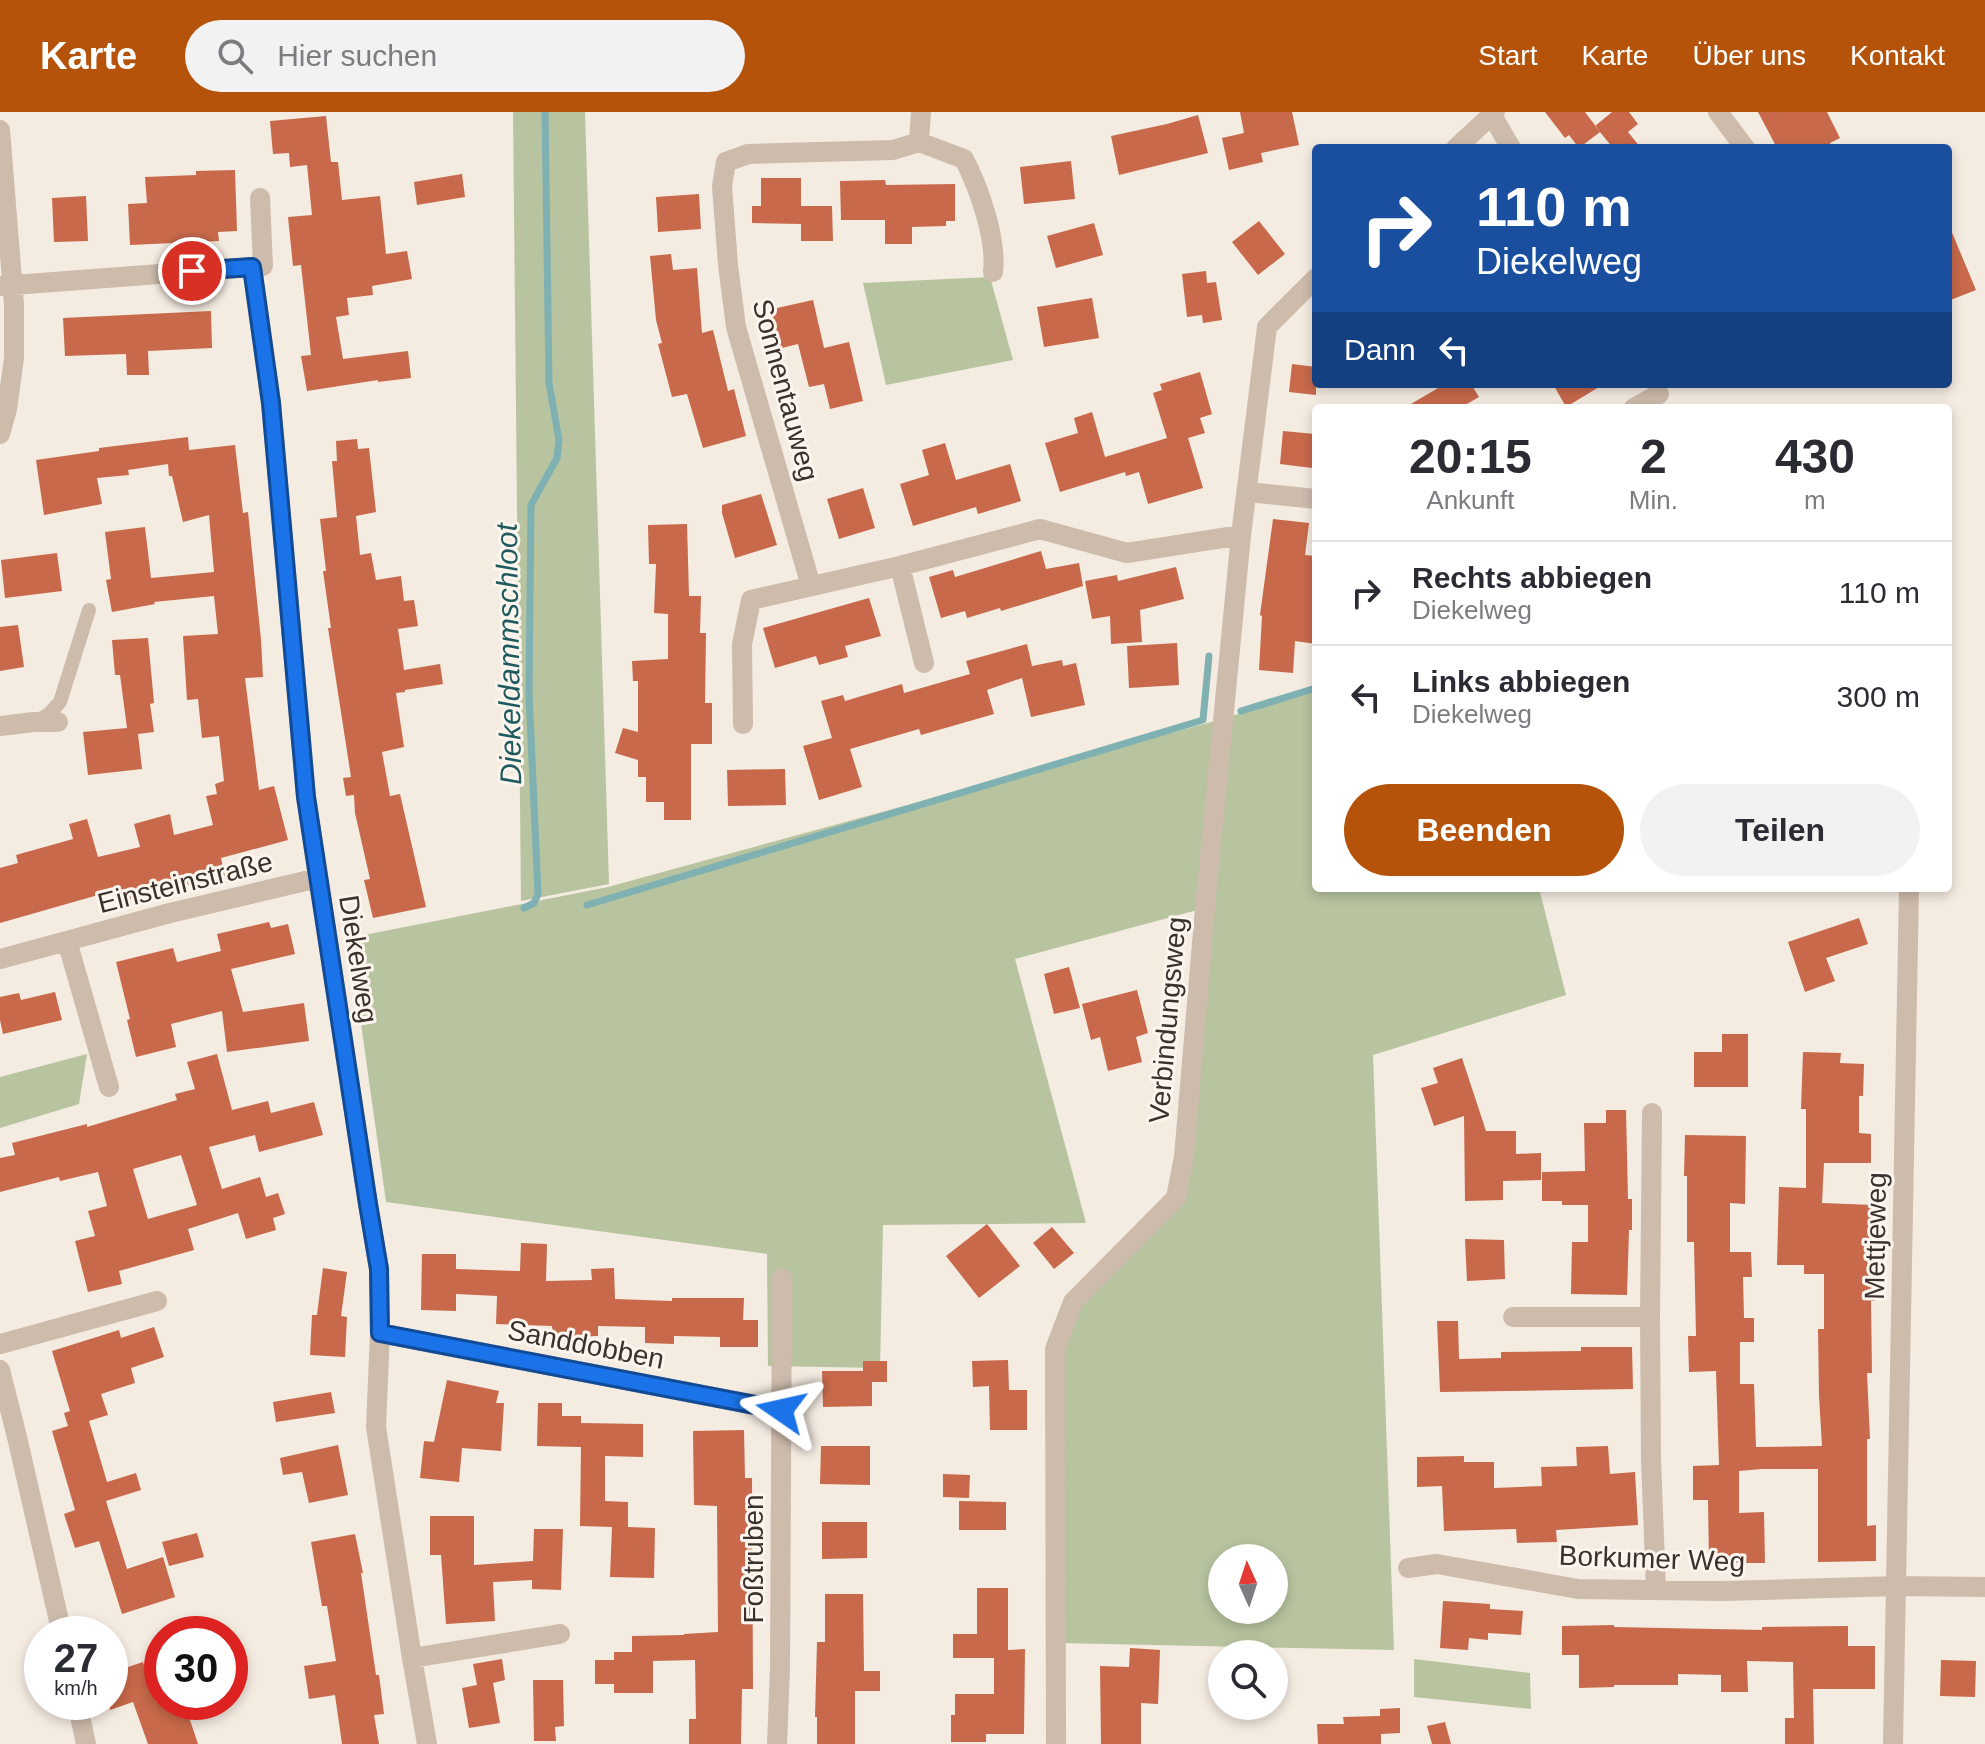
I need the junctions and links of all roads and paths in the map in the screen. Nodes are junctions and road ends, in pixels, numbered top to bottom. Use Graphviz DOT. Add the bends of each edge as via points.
graph roads {
  1 [pos="921,112"];
  2 [pos="1718,112"];
  3 [pos="1492,113"];
  4 [pos="0,130"];
  5 [pos="919,142"];
  6 [pos="1460,144"];
  7 [pos="1509,144"];
  8 [pos="1742,144"];
  9 [pos="260,198"];
  10 [pos="252,267"];
  11 [pos="993,272"];
  12 [pos="1312,282"];
  13 [pos="6,286"];
  14 [pos="1660,395"];
  15 [pos="1642,404"];
  16 [pos="0,434"];
  17 [pos="1248,492"];
  18 [pos="1312,499"];
  19 [pos="1241,535"];
  20 [pos="900,566"];
  21 [pos="811,586"];
  22 [pos="89,610"];
  23 [pos="924,663"];
  24 [pos="34,722"];
  25 [pos="58,722"];
  26 [pos="743,724"];
  27 [pos="0,726"];
  28 [pos="318,878"];
  29 [pos="1909,892"];
  30 [pos="67,941"];
  31 [pos="0,959"];
  32 [pos="109,1087"];
  33 [pos="1652,1113"];
  34 [pos="782,1278"];
  35 [pos="157,1301"];
  36 [pos="1513,1317"];
  37 [pos="1650,1317"];
  38 [pos="380,1333"];
  39 [pos="0,1344"];
  40 [pos="0,1370"];
  41 [pos="781,1410"];
  42 [pos="1408,1568"];
  43 [pos="1897,1586"];
  44 [pos="1985,1587"];
  45 [pos="1656,1590"];
  46 [pos="58,1616"];
  47 [pos="560,1634"];
  48 [pos="412,1658"];
  49 [pos="81,1720"];
  50 [pos="86,1744"];
  51 [pos="427,1744"];
  52 [pos="777,1744"];
  53 [pos="1056,1744"];
  54 [pos="1893,1744"];
  1 -- 5 [label="street"];
  2 -- 8 [label="street"];
  3 -- 6 [label="street"];
  3 -- 7 [label="street"];
  4 -- 13 [label="street"];
  5 -- 11 [label="street" via="964,159 976,183 995,256"];
  5 -- 21 [label="street, Sonnentauweg" via="893,150 748,154 726,162 722,186 736,327"];
  9 -- 10 [label="street, Diekelweg" via="263,266"];
  10 -- 13 [label="street"];
  10 -- 28 [label="street, Diekelweg" via="271,403"];
  12 -- 17 [label="street, Verbindungsweg" via="1267,327"];
  13 -- 16 [label="street" via="14,358"];
  14 -- 15 [label="street"];
  17 -- 18 [label="street"];
  17 -- 19 [label="street, Verbindungsweg"];
  19 -- 20 [label="street" via="1127,553 1040,529"];
  19 -- 53 [label="street, Verbindungsweg" via="1176,1198 1073,1302 1055,1349"];
  20 -- 21 [label="street"];
  20 -- 23 [label="street"];
  21 -- 26 [label="street" via="751,600 742,644"];
  22 -- 24 [label="lane" via="60,702"];
  24 -- 25 [label="street"];
  24 -- 27 [label="street"];
  28 -- 30 [label="street, Einsteinstraße"];
  28 -- 38 [label="street, Diekelweg" via="379,1269"];
  29 -- 43 [label="street, Mettjeweg"];
  30 -- 31 [label="street, Einsteinstraße"];
  30 -- 32 [label="street, Einsteinstraße"];
  33 -- 37 [label="street"];
  34 -- 41 [label="street, Foßtruben"];
  35 -- 39 [label="street"];
  36 -- 37 [label="street"];
  37 -- 45 [label="street"];
  38 -- 41 [label="street, Sanddobben"];
  38 -- 48 [label="street, Diekelweg" via="376,1427"];
  40 -- 46 [label="street"];
  41 -- 52 [label="street, Foßtruben"];
  42 -- 45 [label="street, Borkumer Weg" via="1437,1564 1578,1589"];
  43 -- 44 [label="street"];
  43 -- 45 [label="street, Borkumer Weg"];
  43 -- 54 [label="street, Mettjeweg"];
  47 -- 48 [label="street"];
  48 -- 51 [label="street, Diekelweg"];
  49 -- 50 [label="street"];
}
